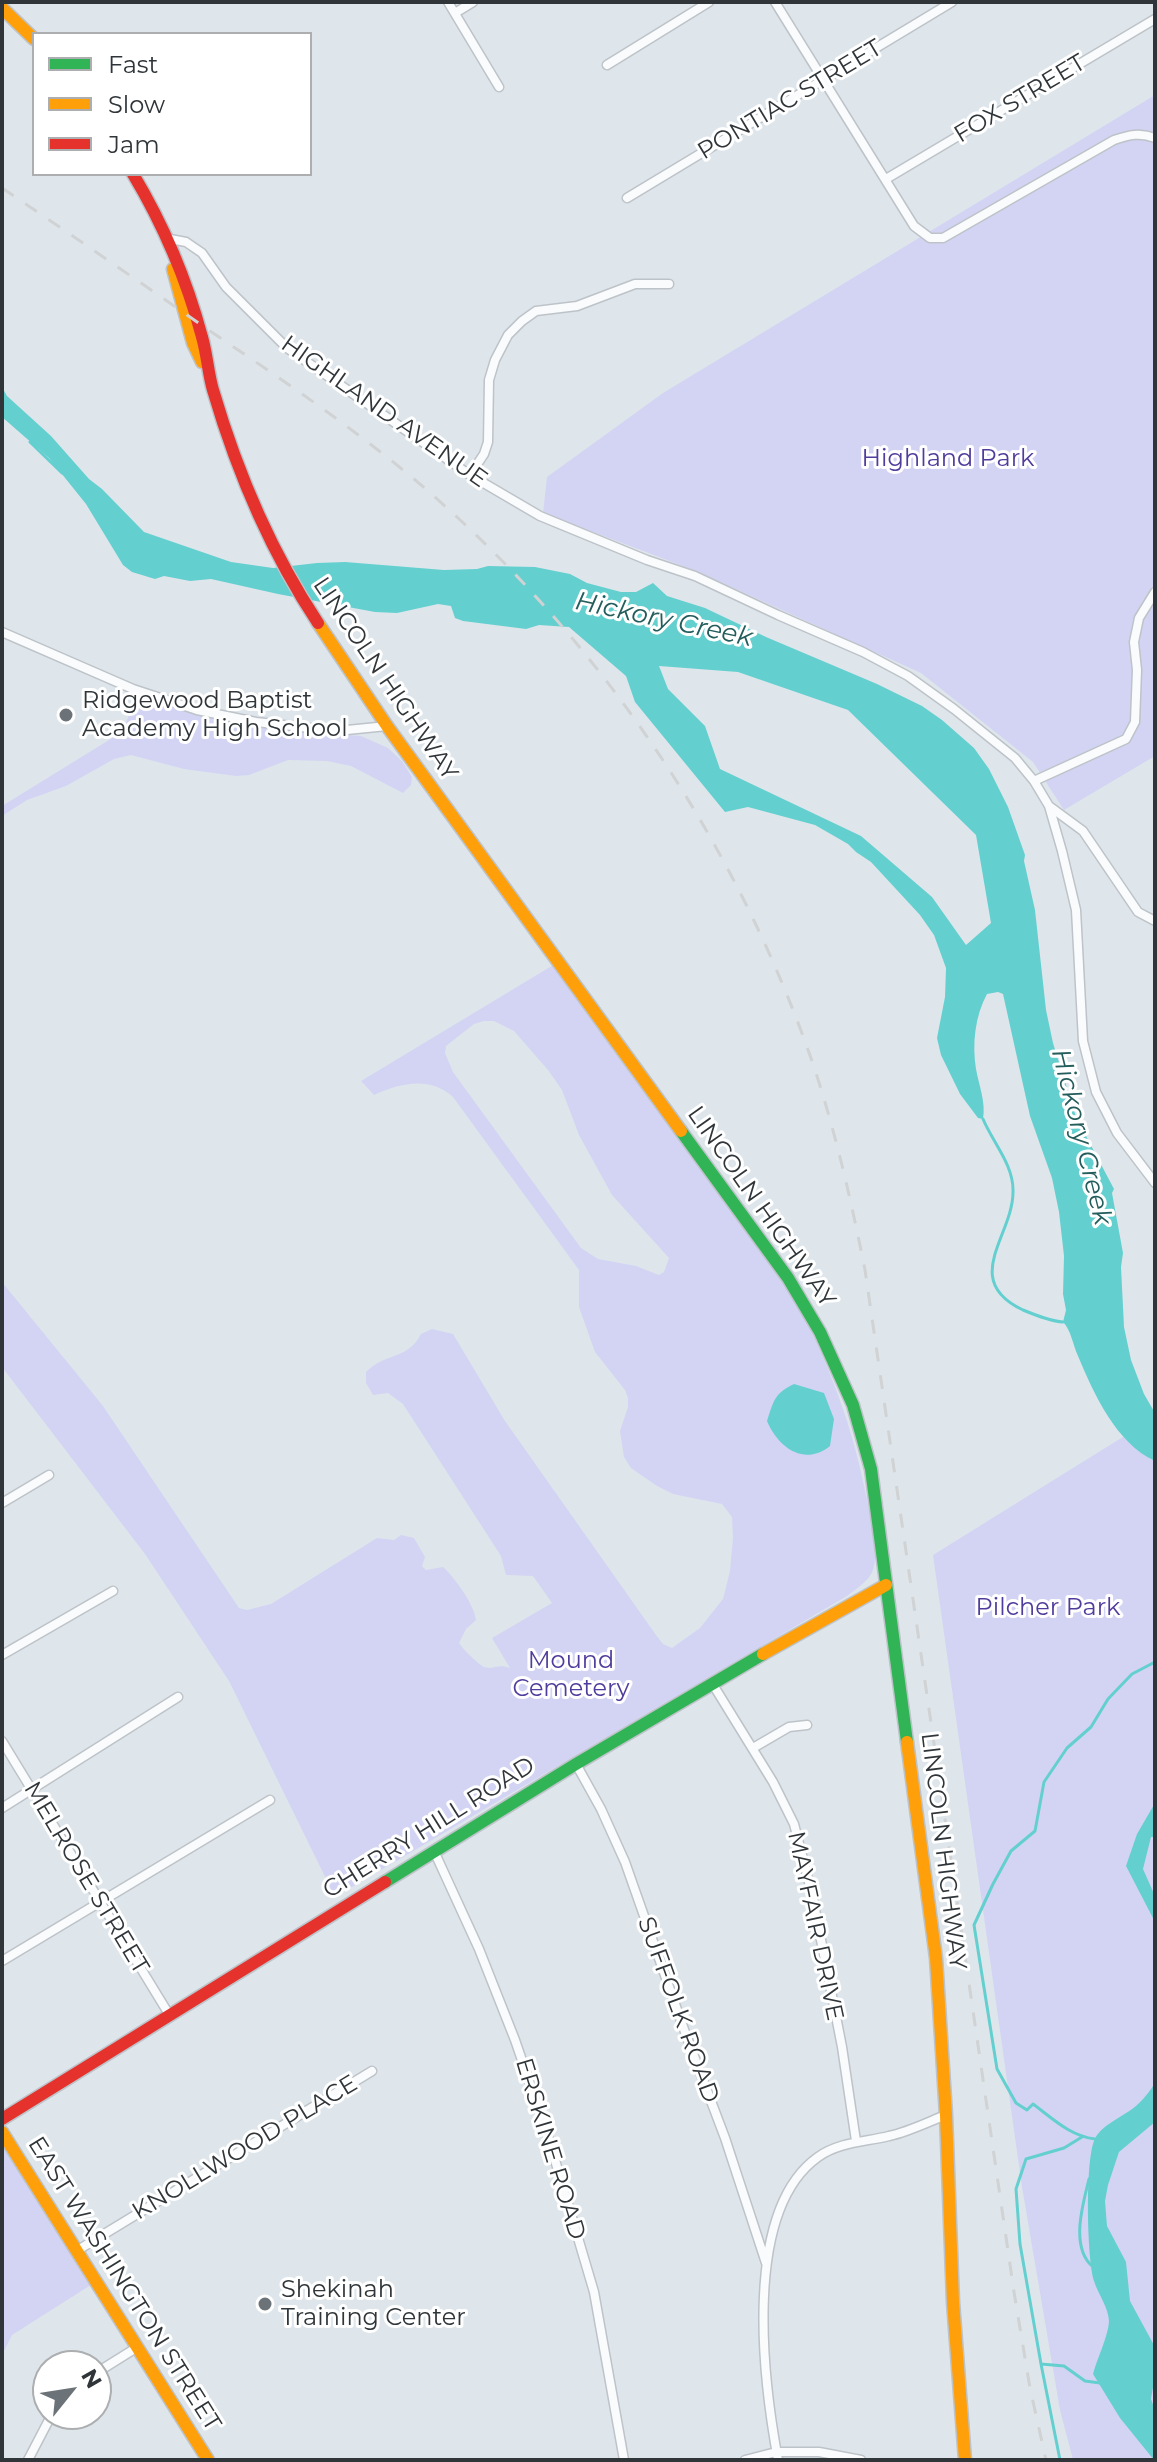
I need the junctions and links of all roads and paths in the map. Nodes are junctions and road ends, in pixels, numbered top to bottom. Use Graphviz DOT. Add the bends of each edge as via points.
graph roads {
  1 [pos="448,2"];
  2 [pos="473,2"];
  3 [pos="709,2"];
  4 [pos="775,2"];
  5 [pos="952,2"];
  6 [pos="2,8"];
  7 [pos="455,13"];
  8 [pos="1155,19"];
  9 [pos="32,37"];
  10 [pos="607,65"];
  11 [pos="825,80"];
  12 [pos="499,87"];
  13 [pos="1155,138"];
  14 [pos="134,176"];
  15 [pos="886,179"];
  16 [pos="627,198"];
  17 [pos="165,238"];
  18 [pos="669,284"];
  19 [pos="470,475"];
  20 [pos="1155,592"];
  21 [pos="2,632"];
  22 [pos="387,726"];
  23 [pos="1034,781"];
  24 [pos="1049,806"];
  25 [pos="1155,921"];
  26 [pos="1155,1183"];
  27 [pos="49,1475"];
  28 [pos="2,1503"];
  29 [pos="886,1585"];
  30 [pos="113,1591"];
  31 [pos="2,1655"];
  32 [pos="712,1683"];
  33 [pos="178,1697"];
  34 [pos="807,1725"];
  35 [pos="2,1741"];
  36 [pos="753,1748"];
  37 [pos="576,1764"];
  38 [pos="32,1789"];
  39 [pos="270,1800"];
  40 [pos="2,1808"];
  41 [pos="434,1851"];
  42 [pos="100,1901"];
  43 [pos="2,1961"];
  44 [pos="170,2016"];
  45 [pos="372,2071"];
  46 [pos="946,2115"];
  47 [pos="2,2119"];
  48 [pos="2,2132"];
  49 [pos="856,2141"];
  50 [pos="78,2250"];
  51 [pos="766,2263"];
  52 [pos="136,2348"];
  53 [pos="112,2363"];
  54 [pos="44,2430"];
  55 [pos="777,2456"];
  56 [pos="28,2460"];
  57 [pos="208,2460"];
  58 [pos="624,2460"];
  59 [pos="745,2460"];
  60 [pos="861,2460"];
  61 [pos="965,2460"];
  1 -- 7 [label="street"];
  2 -- 7 [label="street"];
  3 -- 10 [label="street"];
  4 -- 11 [label="street"];
  5 -- 11 [label="street, PONTIAC STREET"];
  6 -- 9 [label="main road"];
  7 -- 12 [label="street"];
  8 -- 15 [label="street, FOX STREET"];
  11 -- 15 [label="street"];
  11 -- 16 [label="street, PONTIAC STREET"];
  13 -- 15 [label="street" via="1130,134 1114,140 943,238 930,238 914,226"];
  14 -- 17 [label="main road, LINCOLN HIGHWAY"];
  17 -- 19 [label="street, HIGHLAND AVENUE" via="186,242 202,253 226,287 287,348"];
  17 -- 22 [label="main road, LINCOLN HIGHWAY" via="187,286 212,387 254,505 320,627"];
  18 -- 19 [label="street" via="635,284 577,306 536,311 522,321 495,360 489,380 488,442"];
  19 -- 23 [label="street, HIGHLAND AVENUE" via="540,516 695,576 885,663 978,728"];
  20 -- 23 [label="street" via="1139,618 1134,642 1135,722 1126,739"];
  21 -- 22 [label="street" via="133,689 197,710 337,731"];
  22 -- 29 [label="main road, LINCOLN HIGHWAY" via="788,1278 820,1332 853,1405 871,1469"];
  23 -- 24 [label="street, HIGHLAND AVENUE"];
  24 -- 25 [label="street" via="1083,831 1138,912"];
  24 -- 26 [label="street" via="1076,910 1083,1041 1096,1092 1117,1133"];
  27 -- 28 [label="street"];
  29 -- 32 [label="main road, CHERRY HILL ROAD"];
  29 -- 46 [label="main road, LINCOLN HIGHWAY" via="936,1958"];
  30 -- 31 [label="street"];
  32 -- 36 [label="street, MAYFAIR DRIVE"];
  32 -- 37 [label="main road, CHERRY HILL ROAD"];
  33 -- 38 [label="street"];
  34 -- 36 [label="street" via="789,1727"];
  35 -- 38 [label="street, MELROSE STREET"];
  36 -- 49 [label="street, MAYFAIR DRIVE" via="794,1824 842,2047"];
  37 -- 41 [label="main road, CHERRY HILL ROAD"];
  37 -- 51 [label="street, SUFFOLK ROAD" via="625,1862"];
  38 -- 40 [label="street"];
  38 -- 42 [label="street, MELROSE STREET"];
  39 -- 42 [label="street"];
  41 -- 44 [label="main road, CHERRY HILL ROAD"];
  41 -- 58 [label="street, ERSKINE ROAD" via="479,1949 547,2133 594,2292"];
  42 -- 43 [label="street"];
  42 -- 44 [label="street, MELROSE STREET"];
  44 -- 47 [label="main road, CHERRY HILL ROAD"];
  45 -- 50 [label="street, KNOLLWOOD PLACE"];
  46 -- 49 [label="street" via="890,2136"];
  46 -- 61 [label="main road, LINCOLN HIGHWAY"];
  48 -- 50 [label="main road, EAST WASHINGTON STREET"];
  49 -- 51 [label="street" via="820,2156 794,2180"];
  50 -- 52 [label="main road, EAST WASHINGTON STREET"];
  51 -- 55 [label="street" via="764,2333"];
  52 -- 53 [label="street"];
  52 -- 57 [label="main road, EAST WASHINGTON STREET"];
  54 -- 56 [label="street"];
  55 -- 59 [label="street"];
  55 -- 60 [label="street" via="819,2452"];
}
